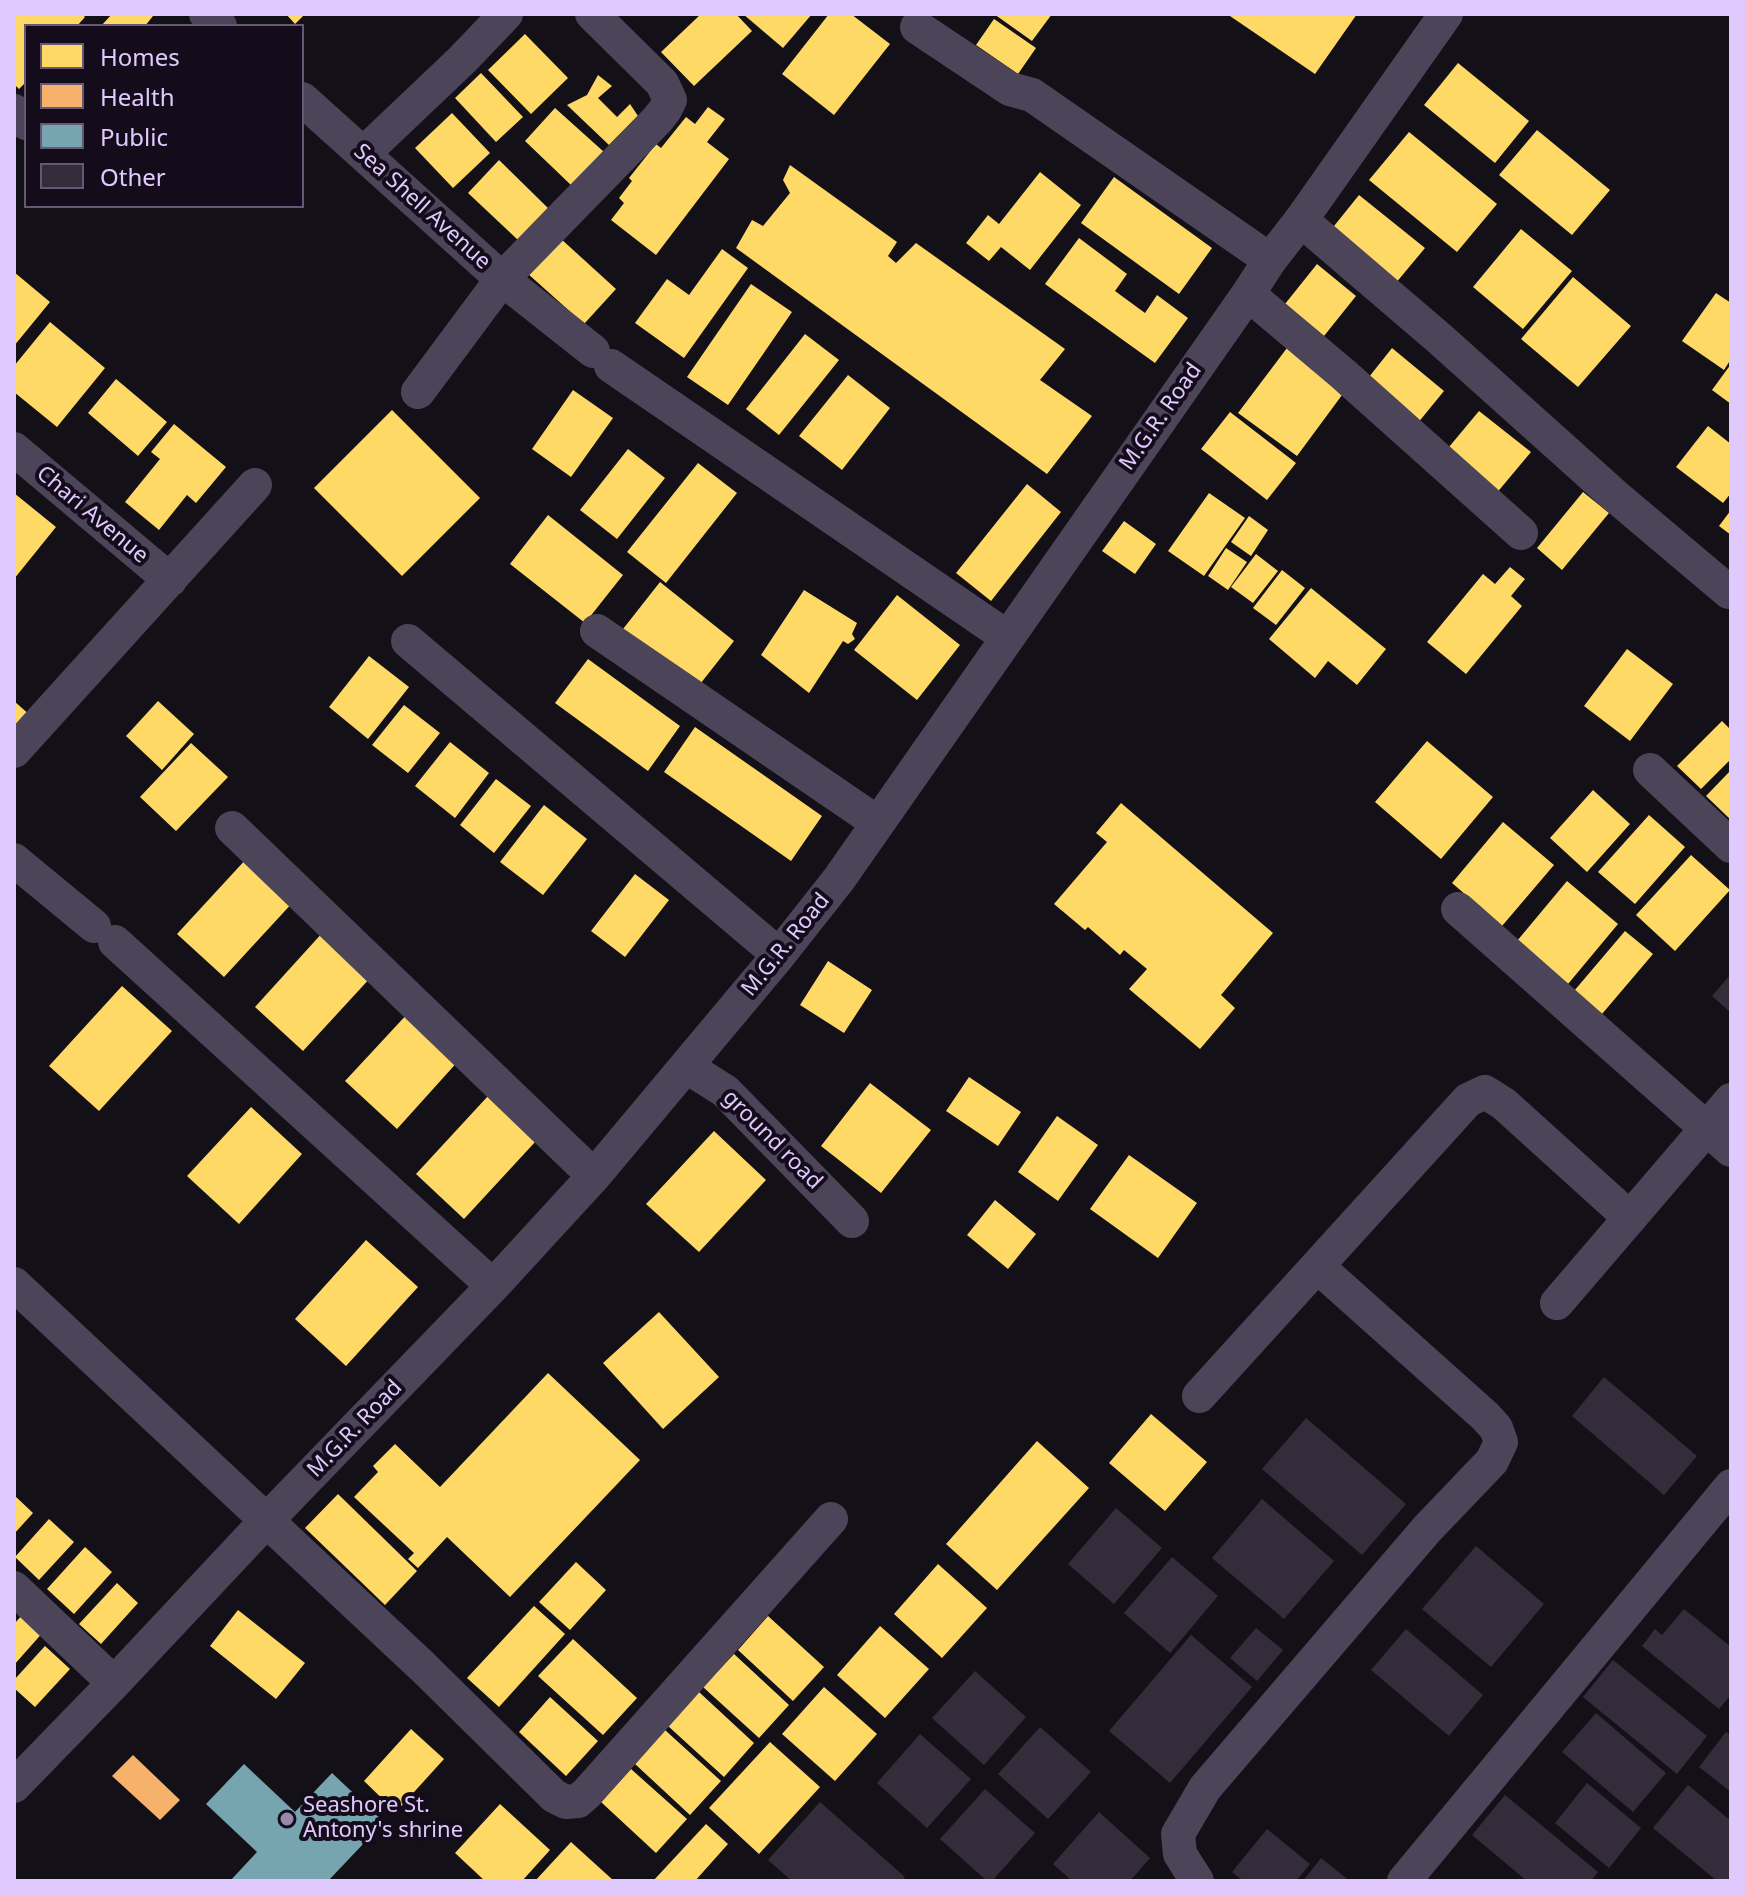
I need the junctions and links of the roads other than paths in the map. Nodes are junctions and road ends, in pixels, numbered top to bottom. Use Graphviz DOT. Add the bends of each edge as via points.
graph roads {
  1 [pos="506,14"];
  2 [pos="592,14"];
  3 [pos="1445,14"];
  4 [pos="917,27"];
  5 [pos="304,101"];
  6 [pos="363,154"];
  7 [pos="1301,220"];
  8 [pos="1270,260"];
  9 [pos="502,279"];
  10 [pos="1248,294"];
  11 [pos="418,392"];
  12 [pos="14,449"];
  13 [pos="255,485"];
  14 [pos="1521,533"];
  15 [pos="170,580"];
  16 [pos="1729,592"];
  17 [pos="597,631"];
  18 [pos="1007,637"];
  19 [pos="408,641"];
  20 [pos="14,751"];
  21 [pos="1650,770"];
  22 [pos="878,823"];
  23 [pos="232,828"];
  24 [pos="1731,846"];
  25 [pos="14,860"];
  26 [pos="1458,909"];
  27 [pos="779,955"];
  28 [pos="687,1067"];
  29 [pos="1731,1100"];
  30 [pos="1719,1139"];
  31 [pos="594,1176"];
  32 [pos="1630,1218"];
  33 [pos="852,1221"];
  34 [pos="1317,1266"];
  35 [pos="14,1284"];
  36 [pos="493,1286"];
  37 [pos="1557,1303"];
  38 [pos="1199,1396"];
  39 [pos="1731,1486"];
  40 [pos="831,1519"];
  41 [pos="267,1520"];
  42 [pos="14,1588"];
  43 [pos="114,1683"];
  44 [pos="14,1786"];
  45 [pos="1197,1881"];
  46 [pos="1404,1881"];
  1 -- 6 [label="street"];
  2 -- 9 [label="street, Sea Shell Avenue" via="662,83 670,100 657,120"];
  3 -- 7 [label="street, M.G.R. Road"];
  4 -- 8 [label="street" via="1010,89 1032,95"];
  5 -- 6 [label="street, Sea Shell Avenue"];
  6 -- 9 [label="street, Sea Shell Avenue"];
  7 -- 8 [label="street, M.G.R. Road"];
  7 -- 16 [label="street"];
  8 -- 10 [label="street, M.G.R. Road"];
  9 -- 11 [label="street"];
  9 -- 18 [label="street" via="602,358"];
  10 -- 14 [label="street"];
  10 -- 18 [label="street, M.G.R. Road"];
  12 -- 15 [label="street, Chari Avenue"];
  13 -- 15 [label="street"];
  15 -- 20 [label="street"];
  17 -- 22 [label="street"];
  18 -- 22 [label="street, M.G.R. Road"];
  19 -- 27 [label="street"];
  21 -- 24 [label="street"];
  22 -- 27 [label="street, M.G.R. Road"];
  23 -- 31 [label="street"];
  25 -- 36 [label="street" via="105,934"];
  26 -- 30 [label="street"];
  27 -- 28 [label="street, M.G.R. Road"];
  28 -- 31 [label="street, M.G.R. Road"];
  28 -- 33 [label="street, ground road" via="725,1091"];
  29 -- 30 [label="street"];
  30 -- 32 [label="street"];
  31 -- 36 [label="street, M.G.R. Road"];
  32 -- 34 [label="street" via="1485,1092 1468,1100"];
  32 -- 37 [label="street"];
  34 -- 38 [label="street"];
  34 -- 45 [label="street" via="1485,1416 1501,1442 1492,1461 1205,1788 1178,1834 1180,1854"];
  35 -- 41 [label="street"];
  36 -- 41 [label="street, M.G.R. Road"];
  39 -- 46 [label="street"];
  40 -- 41 [label="street" via="587,1793 566,1802"];
  41 -- 43 [label="street, M.G.R. Road"];
  42 -- 43 [label="street"];
  43 -- 44 [label="street, M.G.R. Road"];
}
